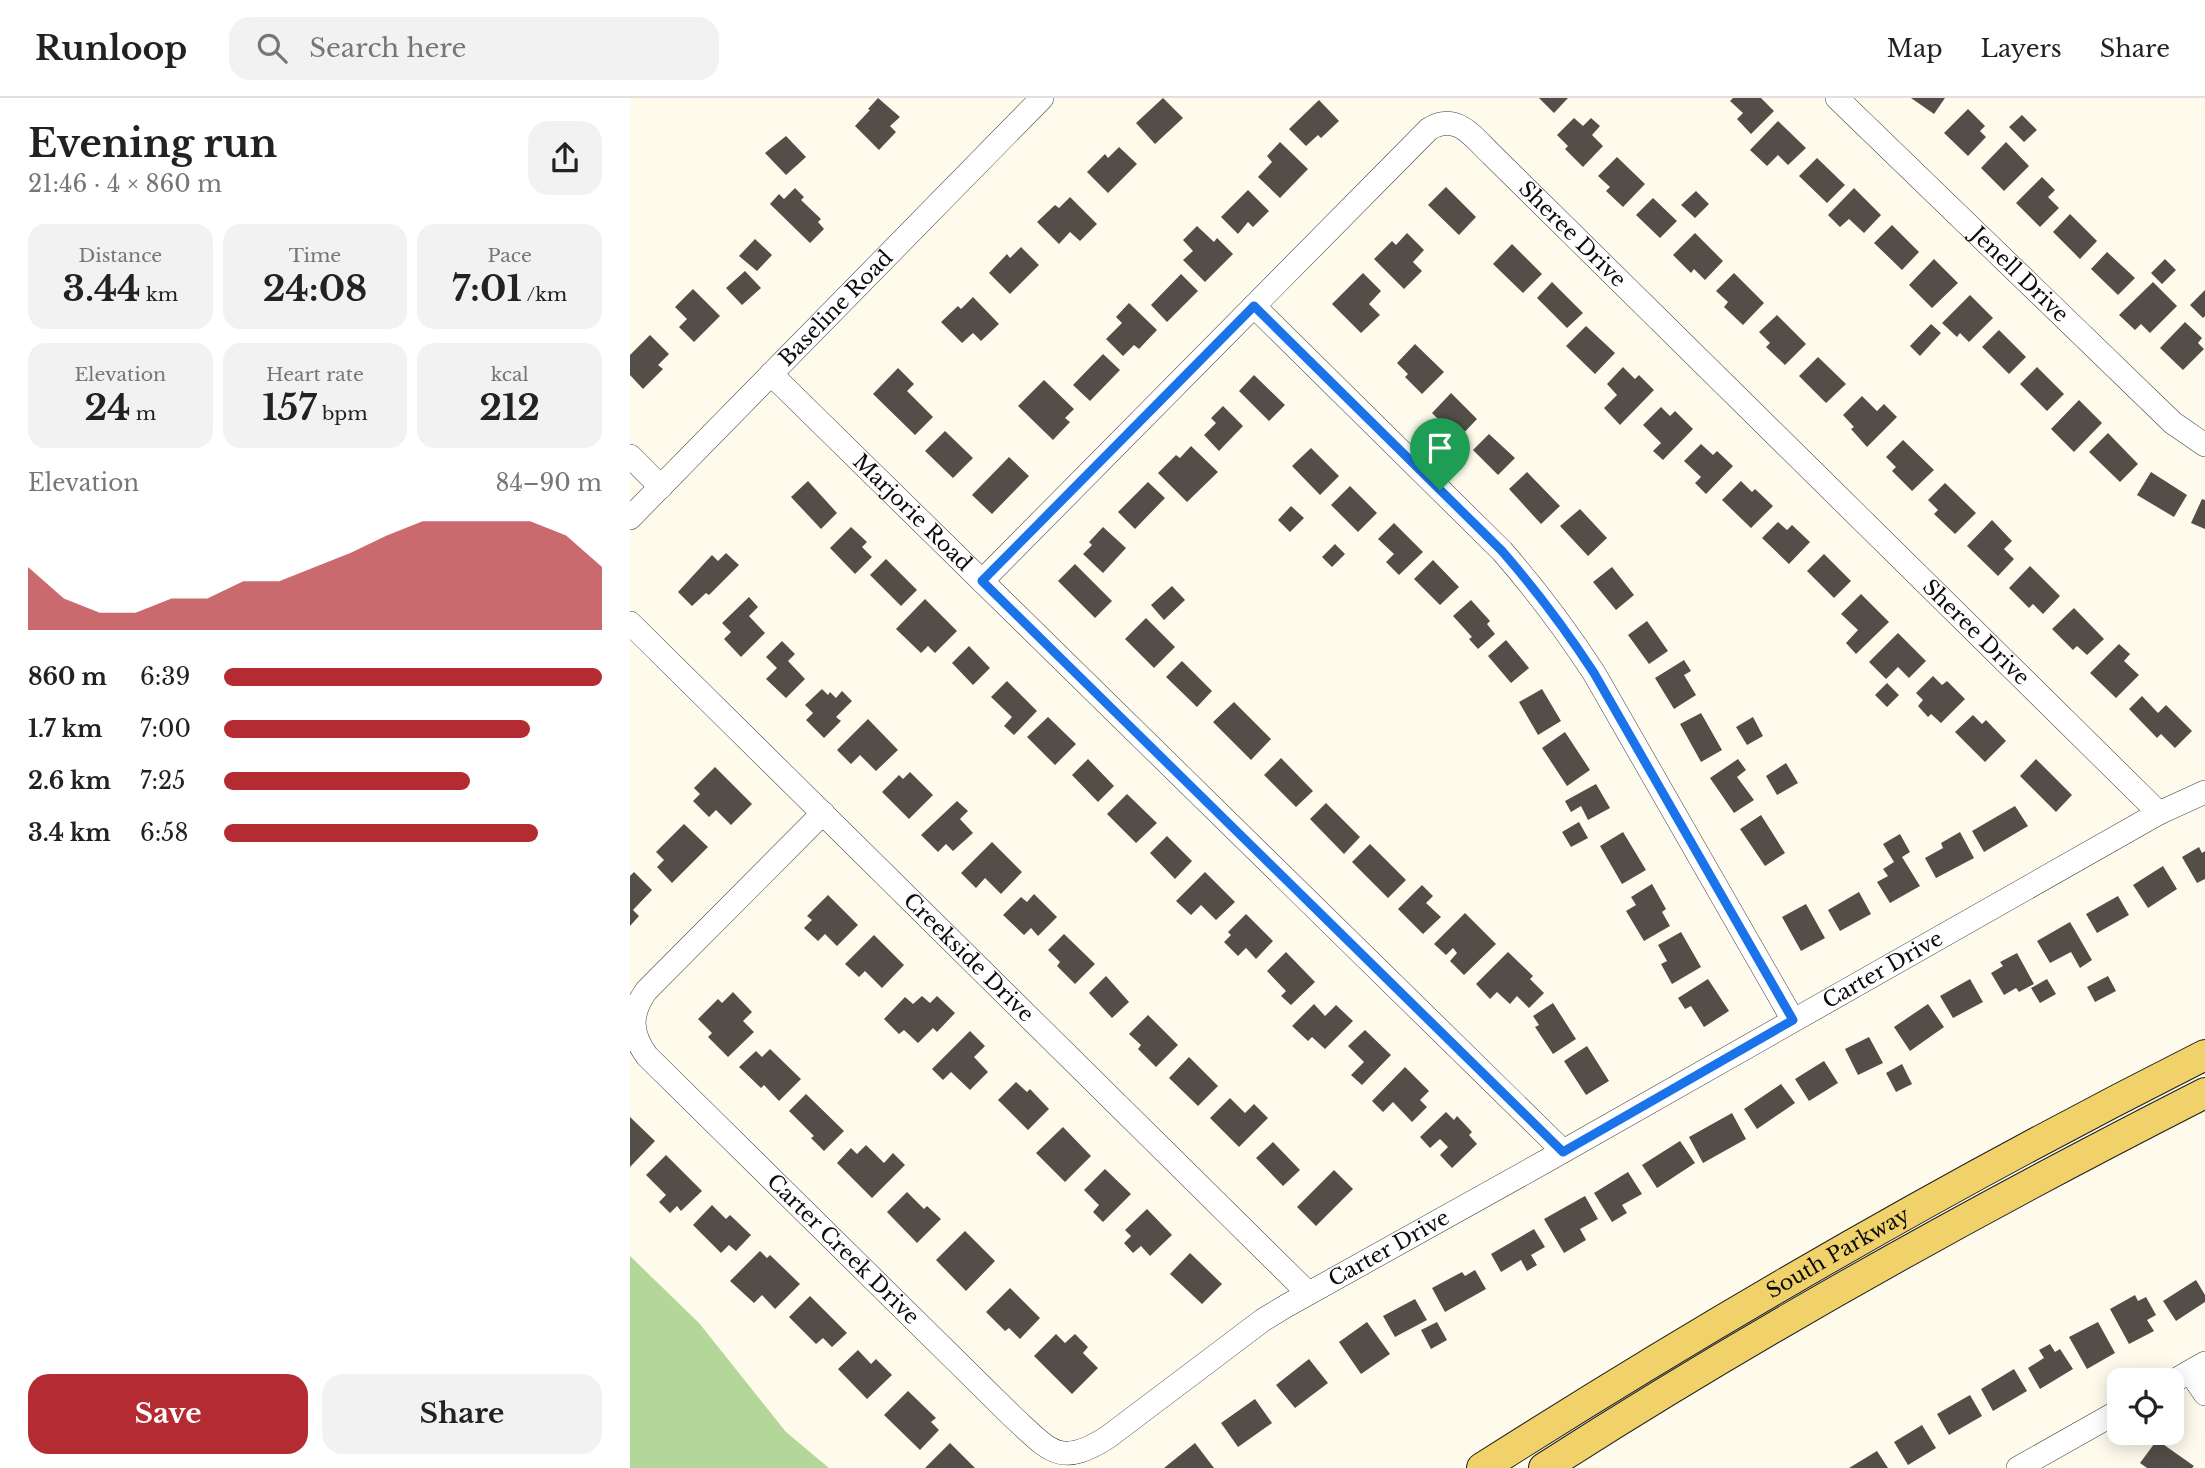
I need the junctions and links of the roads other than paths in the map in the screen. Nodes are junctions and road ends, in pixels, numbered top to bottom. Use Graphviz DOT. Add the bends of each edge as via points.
graph roads {
  1 [pos="1042,98"];
  2 [pos="1838,98"];
  3 [pos="1254,306"];
  4 [pos="771,374"];
  5 [pos="2205,445"];
  6 [pos="630,456"];
  7 [pos="661,487"];
  8 [pos="630,518"];
  9 [pos="982,581"];
  10 [pos="630,623"];
  11 [pos="2205,792"];
  12 [pos="823,813"];
  13 [pos="2158,813"];
  14 [pos="1793,1020"];
  15 [pos="2205,1055"];
  16 [pos="2205,1093"];
  17 [pos="1563,1152"];
  18 [pos="1307,1293"];
  19 [pos="2189,1372"];
  20 [pos="2205,1394"];
  21 [pos="2107,1418"];
  22 [pos="1482,1468"];
  23 [pos="1544,1468"];
  24 [pos="2018,1468"];
  1 -- 4 [label="street, Baseline Road"];
  2 -- 5 [label="street, Jenell Drive" via="2173,423"];
  3 -- 9 [label="street, Sheree Drive"];
  3 -- 13 [label="street, Sheree Drive" via="1429,129 1443,123 1460,126"];
  3 -- 14 [label="street" via="1502,551 1562,625"];
  4 -- 7 [label="street, Baseline Road"];
  4 -- 9 [label="street, Marjorie Road"];
  6 -- 7 [label="street"];
  7 -- 8 [label="street, Baseline Road"];
  9 -- 17 [label="street, Marjorie Road"];
  10 -- 12 [label="street, Creekside Drive"];
  11 -- 13 [label="street, Carter Drive"];
  12 -- 18 [label="street, Creekside Drive"];
  12 -- 18 [label="street, Carter Creek Drive" via="640,998 632,1030 647,1056 1013,1417 1052,1450 1073,1455 1096,1445 1263,1320"];
  13 -- 14 [label="street, Carter Drive"];
  14 -- 17 [label="street, Carter Drive"];
  15 -- 22 [label="main road, South Parkway" via="1969,1177 1748,1304"];
  16 -- 23 [label="main road, South Parkway" via="1943,1231"];
  17 -- 18 [label="street, Carter Drive"];
  19 -- 20 [label="street"];
  21 -- 24 [label="street"];
}
